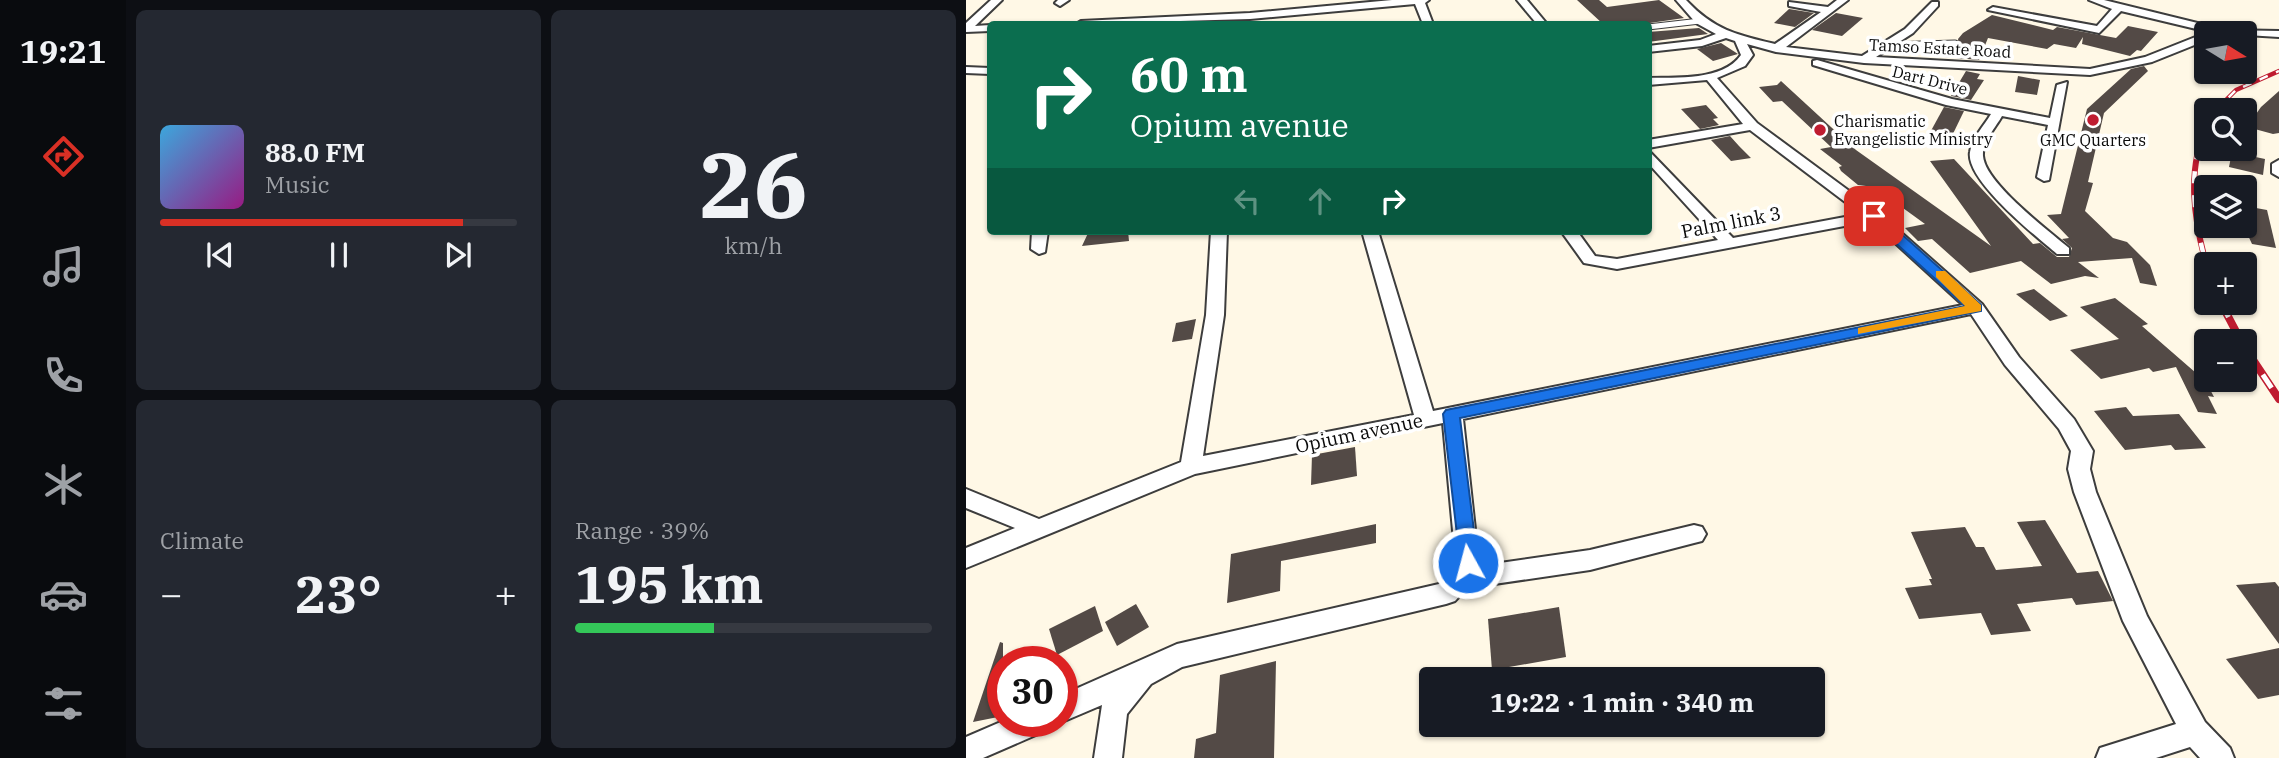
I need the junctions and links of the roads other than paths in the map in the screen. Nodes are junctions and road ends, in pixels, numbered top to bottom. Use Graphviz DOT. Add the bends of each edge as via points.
graph roads {
  1 [pos="997,0"];
  2 [pos="1422,0"];
  3 [pos="1522,0"];
  4 [pos="1681,0"];
  5 [pos="1843,0"];
  6 [pos="2094,0"];
  7 [pos="1792,4"];
  8 [pos="1935,4"];
  9 [pos="2119,7"];
  10 [pos="1830,10"];
  11 [pos="1993,10"];
  12 [pos="1144,21"];
  13 [pos="1427,21"];
  14 [pos="1540,21"];
  15 [pos="1700,21"];
  16 [pos="2194,25"];
  17 [pos="1652,27"];
  18 [pos="966,28"];
  19 [pos="987,28"];
  20 [pos="1725,34"];
  21 [pos="2258,34"];
  22 [pos="2279,34"];
  23 [pos="1740,40"];
  24 [pos="2194,41"];
  25 [pos="1955,43"];
  26 [pos="1887,46"];
  27 [pos="1652,49"];
  28 [pos="1776,49"];
  29 [pos="1801,53"];
  30 [pos="1864,60"];
  31 [pos="966,70"];
  32 [pos="987,71"];
  33 [pos="1710,77"];
  34 [pos="1652,82"];
  35 [pos="2063,85"];
  36 [pos="1998,113"];
  37 [pos="2055,123"];
  38 [pos="1752,126"];
  39 [pos="1652,143"];
  40 [pos="1652,158"];
  41 [pos="2279,164"];
  42 [pos="2279,173"];
  43 [pos="2044,177"];
  44 [pos="1874,216"];
  45 [pos="1040,235"];
  46 [pos="1219,235"];
  47 [pos="1371,235"];
  48 [pos="1572,235"];
  49 [pos="1729,243"];
  50 [pos="1039,249"];
  51 [pos="2063,251"];
  52 [pos="1976,308"];
  53 [pos="1452,414"];
  54 [pos="1425,419"];
  55 [pos="1191,467"];
  56 [pos="966,498"];
  57 [pos="1040,529"];
  58 [pos="1694,534"];
  59 [pos="966,558"];
  60 [pos="1461,579"];
  61 [pos="1142,675"];
  62 [pos="1078,702"];
  63 [pos="2194,732"];
  64 [pos="998,737"];
  65 [pos="966,751"];
  66 [pos="1108,758"];
  67 [pos="2110,758"];
  68 [pos="2220,758"];
  1 -- 18 [label="street"];
  2 -- 12 [label="street"];
  2 -- 13 [label="street"];
  3 -- 14 [label="street"];
  4 -- 15 [label="street, Tamso Estate Road"];
  5 -- 10 [label="street"];
  6 -- 9 [label="street"];
  7 -- 10 [label="street"];
  8 -- 26 [label="street" via="1919,23"];
  9 -- 11 [label="street" via="2099,30"];
  9 -- 16 [label="street"];
  10 -- 28 [label="street"];
  15 -- 17 [label="lane"];
  15 -- 20 [label="street, Tamso Estate Road"];
  18 -- 19 [label="street"];
  20 -- 23 [label="street, Tamso Estate Road"];
  20 -- 27 [label="street" via="1702,43"];
  21 -- 22 [label="street"];
  23 -- 28 [label="street, Tamso Estate Road"];
  23 -- 33 [label="street" via="1745,61"];
  24 -- 30 [label="street, Tamso Estate Road" via="2148,60 2090,72"];
  25 -- 26 [label="lane"];
  26 -- 30 [label="street"];
  28 -- 29 [label="street, Tamso Estate Road"];
  29 -- 30 [label="street, Tamso Estate Road"];
  29 -- 36 [label="street, Dart Drive" via="1830,69"];
  31 -- 32 [label="street"];
  33 -- 34 [label="street"];
  33 -- 38 [label="street"];
  35 -- 37 [label="street"];
  36 -- 37 [label="street, Dart Drive"];
  36 -- 51 [label="street" via="1977,150 1977,162 1996,190"];
  37 -- 43 [label="street"];
  38 -- 39 [label="street"];
  38 -- 44 [label="street"];
  40 -- 49 [label="street"];
  41 -- 42 [label="street"];
  44 -- 49 [label="street, Palm link 3"];
  44 -- 52 [label="street"];
  45 -- 50 [label="street"];
  46 -- 55 [label="street" via="1214,315"];
  47 -- 54 [label="street"];
  48 -- 49 [label="street, Palm link 3" via="1590,260 1602,264"];
  52 -- 53 [label="street, Opium avenue"];
  52 -- 63 [label="street" via="2012,361 2067,424 2082,451 2079,469 2085,492 2136,621"];
  53 -- 54 [label="street, Opium avenue"];
  53 -- 60 [label="street" via="1468,563"];
  54 -- 55 [label="street, Opium avenue"];
  55 -- 57 [label="street, Opium avenue"];
  56 -- 57 [label="street"];
  57 -- 59 [label="street, Opium avenue"];
  58 -- 60 [label="street" via="1590,560"];
  60 -- 61 [label="street" via="1446,593 1177,656"];
  61 -- 62 [label="street"];
  61 -- 66 [label="street" via="1114,709"];
  63 -- 67 [label="street"];
  63 -- 68 [label="street"];
  64 -- 65 [label="street"];
}
